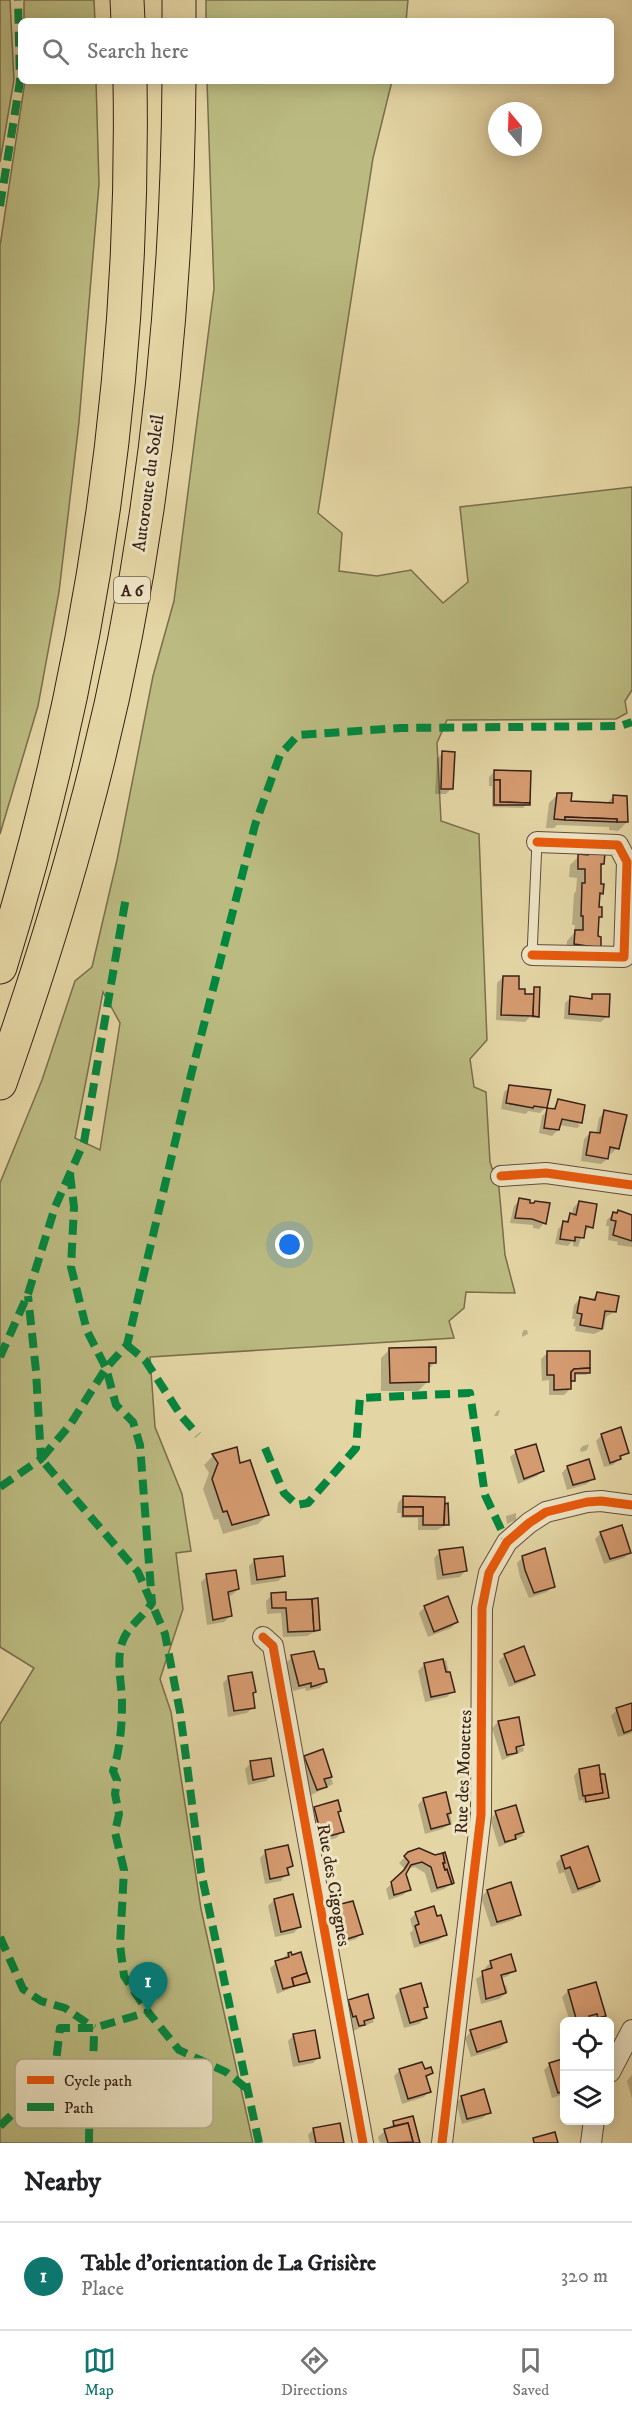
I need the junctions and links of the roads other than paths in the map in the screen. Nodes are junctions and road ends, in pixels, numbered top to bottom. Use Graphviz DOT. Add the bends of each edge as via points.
graph roads {
  1 [pos="127,0"];
  2 [pos="179,0"];
  3 [pos="128,18"];
  4 [pos="179,18"];
  5 [pos="129,84"];
  6 [pos="179,84"];
  7 [pos="537,842"];
  8 [pos="629,884"];
  9 [pos="532,955"];
  10 [pos="0,968"];
  11 [pos="0,1083"];
  12 [pos="501,1176"];
  13 [pos="632,1185"];
  14 [pos="632,1505"];
  15 [pos="263,1637"];
  16 [pos="632,2030"];
  17 [pos="610,2071"];
  18 [pos="593,2125"];
  19 [pos="363,2143"];
  20 [pos="442,2143"];
  21 [pos="591,2143"];
  1 -- 3 [label="highway"];
  2 -- 4 [label="highway"];
  5 -- 10 [label="highway, A 6" via="128,254 119,384 89,607 43,819"];
  6 -- 11 [label="highway, Autoroute du Soleil / A 6" via="174,245 164,373 126,627 84,816 31,996"];
  7 -- 8 [label="street" via="618,845 627,861"];
  7 -- 9 [label="lane"];
  8 -- 9 [label="street" via="624,957"];
  12 -- 13 [label="street" via="546,1173"];
  14 -- 20 [label="street, Rue des Mouettes" via="586,1502 546,1512 507,1542 489,1573 482,1608 481,1815"];
  15 -- 19 [label="street, Rue des Cigognes" via="273,1646"];
  16 -- 17 [label="street"];
  18 -- 21 [label="street"];
}
